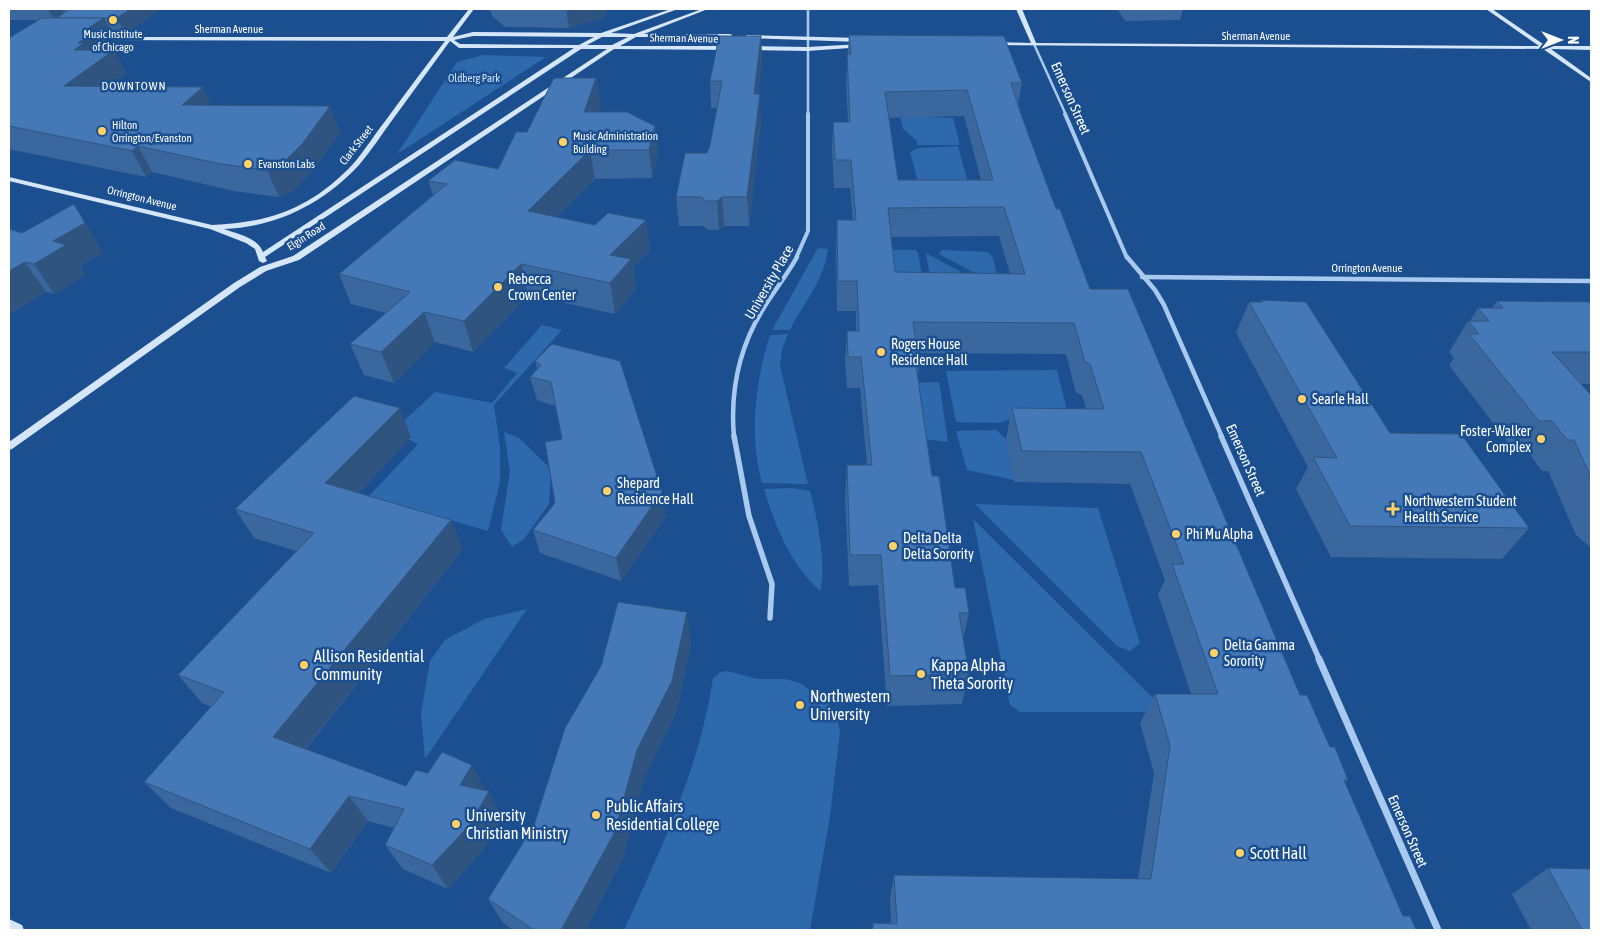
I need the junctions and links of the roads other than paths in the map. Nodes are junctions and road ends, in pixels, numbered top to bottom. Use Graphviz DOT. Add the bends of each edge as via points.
graph roads {
  1 [pos="472,9"];
  2 [pos="675,9"];
  3 [pos="706,9"];
  4 [pos="808,9"];
  5 [pos="1019,9"];
  6 [pos="1489,9"];
  7 [pos="599,36"];
  8 [pos="633,36"];
  9 [pos="807,37"];
  10 [pos="96,38"];
  11 [pos="450,39"];
  12 [pos="399,40"];
  13 [pos="984,44"];
  14 [pos="1034,44"];
  15 [pos="428,46"];
  16 [pos="580,46"];
  17 [pos="612,47"];
  18 [pos="1544,48"];
  19 [pos="1591,48"];
  20 [pos="807,49"];
  21 [pos="1591,80"];
  22 [pos="9,179"];
  23 [pos="212,227"];
  24 [pos="262,256"];
  25 [pos="263,269"];
  26 [pos="1142,278"];
  27 [pos="1591,281"];
  28 [pos="9,447"];
  29 [pos="770,618"];
  30 [pos="9,926"];
  31 [pos="17,930"];
  32 [pos="1438,930"];
  1 -- 11 [label="street, Clark Street"];
  2 -- 7 [label="street, Elgin Road"];
  3 -- 8 [label="street, Elgin Road"];
  4 -- 9 [label="street, University Place"];
  5 -- 14 [label="street, Emerson Street"];
  6 -- 18 [label="street"];
  7 -- 8 [label="street, Sherman Avenue"];
  7 -- 11 [label="street, Sherman Avenue" via="473,34"];
  7 -- 16 [label="street, Elgin Road"];
  8 -- 9 [label="street, Sherman Avenue"];
  8 -- 17 [label="street, Elgin Road"];
  9 -- 20 [label="street, University Place"];
  9 -- 20 [label="street, Sherman Avenue" via="866,43"];
  10 -- 12 [label="street, Sherman Avenue"];
  11 -- 12 [label="street, Sherman Avenue"];
  11 -- 16 [label="street, Sherman Avenue" via="459,46"];
  11 -- 23 [label="street, Clark Street" via="437,51 357,164 328,190 282,218 236,227"];
  12 -- 15 [label="street"];
  13 -- 14 [label="street, Sherman Avenue"];
  14 -- 18 [label="street, Sherman Avenue"];
  14 -- 26 [label="street, Emerson Street" via="1122,249"];
  16 -- 17 [label="street, Sherman Avenue"];
  16 -- 24 [label="street, Elgin Road"];
  17 -- 20 [label="street, Sherman Avenue"];
  17 -- 25 [label="street, Elgin Road" via="296,258"];
  18 -- 19 [label="street, Sherman Avenue"];
  18 -- 21 [label="street"];
  20 -- 29 [label="street, University Place" via="808,231 804,246 763,309 734,387 734,430 741,481 755,537 772,581"];
  22 -- 23 [label="street, Orrington Avenue"];
  23 -- 24 [label="street, Orrington Avenue" via="249,241"];
  24 -- 25 [label="street"];
  25 -- 28 [label="street"];
  26 -- 27 [label="street, Orrington Avenue"];
  26 -- 32 [label="street, Emerson Street" via="1164,305"];
  30 -- 31 [label="street"];
}
